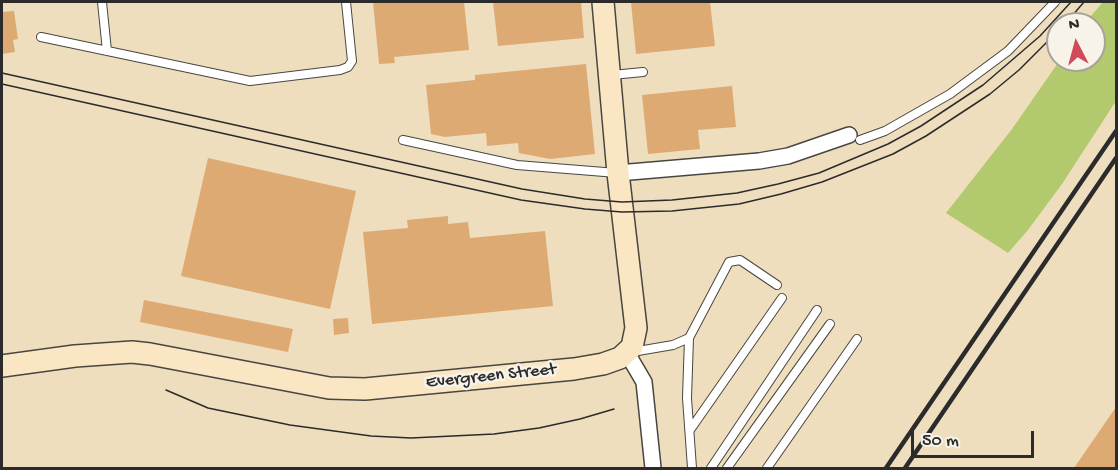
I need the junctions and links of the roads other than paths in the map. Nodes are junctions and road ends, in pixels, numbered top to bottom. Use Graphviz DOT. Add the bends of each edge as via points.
graph roads {
  1 [pos="102,2"];
  2 [pos="346,2"];
  3 [pos="603,2"];
  4 [pos="1055,2"];
  5 [pos="41,38"];
  6 [pos="107,51"];
  7 [pos="643,72"];
  8 [pos="611,76"];
  9 [pos="855,137"];
  10 [pos="403,140"];
  11 [pos="618,173"];
  12 [pos="777,285"];
  13 [pos="782,298"];
  14 [pos="817,310"];
  15 [pos="830,324"];
  16 [pos="689,338"];
  17 [pos="857,339"];
  18 [pos="627,353"];
  19 [pos="2,366"];
  20 [pos="690,430"];
  21 [pos="653,468"];
  22 [pos="692,468"];
  23 [pos="711,468"];
  24 [pos="727,468"];
  25 [pos="767,468"];
  1 -- 6 [label="lane"];
  2 -- 6 [label="lane" via="352,61 339,70 250,81"];
  3 -- 8 [label="street"];
  4 -- 9 [label="lane" via="1008,51 950,94 885,131"];
  5 -- 6 [label="lane"];
  7 -- 8 [label="lane"];
  8 -- 11 [label="street"];
  9 -- 11 [label="street" via="759,161"];
  10 -- 11 [label="lane" via="518,165"];
  11 -- 18 [label="street" via="636,328"];
  12 -- 16 [label="lane" via="740,260 729,262"];
  13 -- 20 [label="lane"];
  14 -- 23 [label="lane"];
  15 -- 24 [label="lane"];
  16 -- 18 [label="lane" via="673,345"];
  16 -- 20 [label="lane"];
  17 -- 25 [label="lane"];
  18 -- 19 [label="street, Evergreen Street" via="613,362 574,369 365,389 330,388 132,352"];
  18 -- 21 [label="street" via="644,382"];
  20 -- 22 [label="lane"];
}
